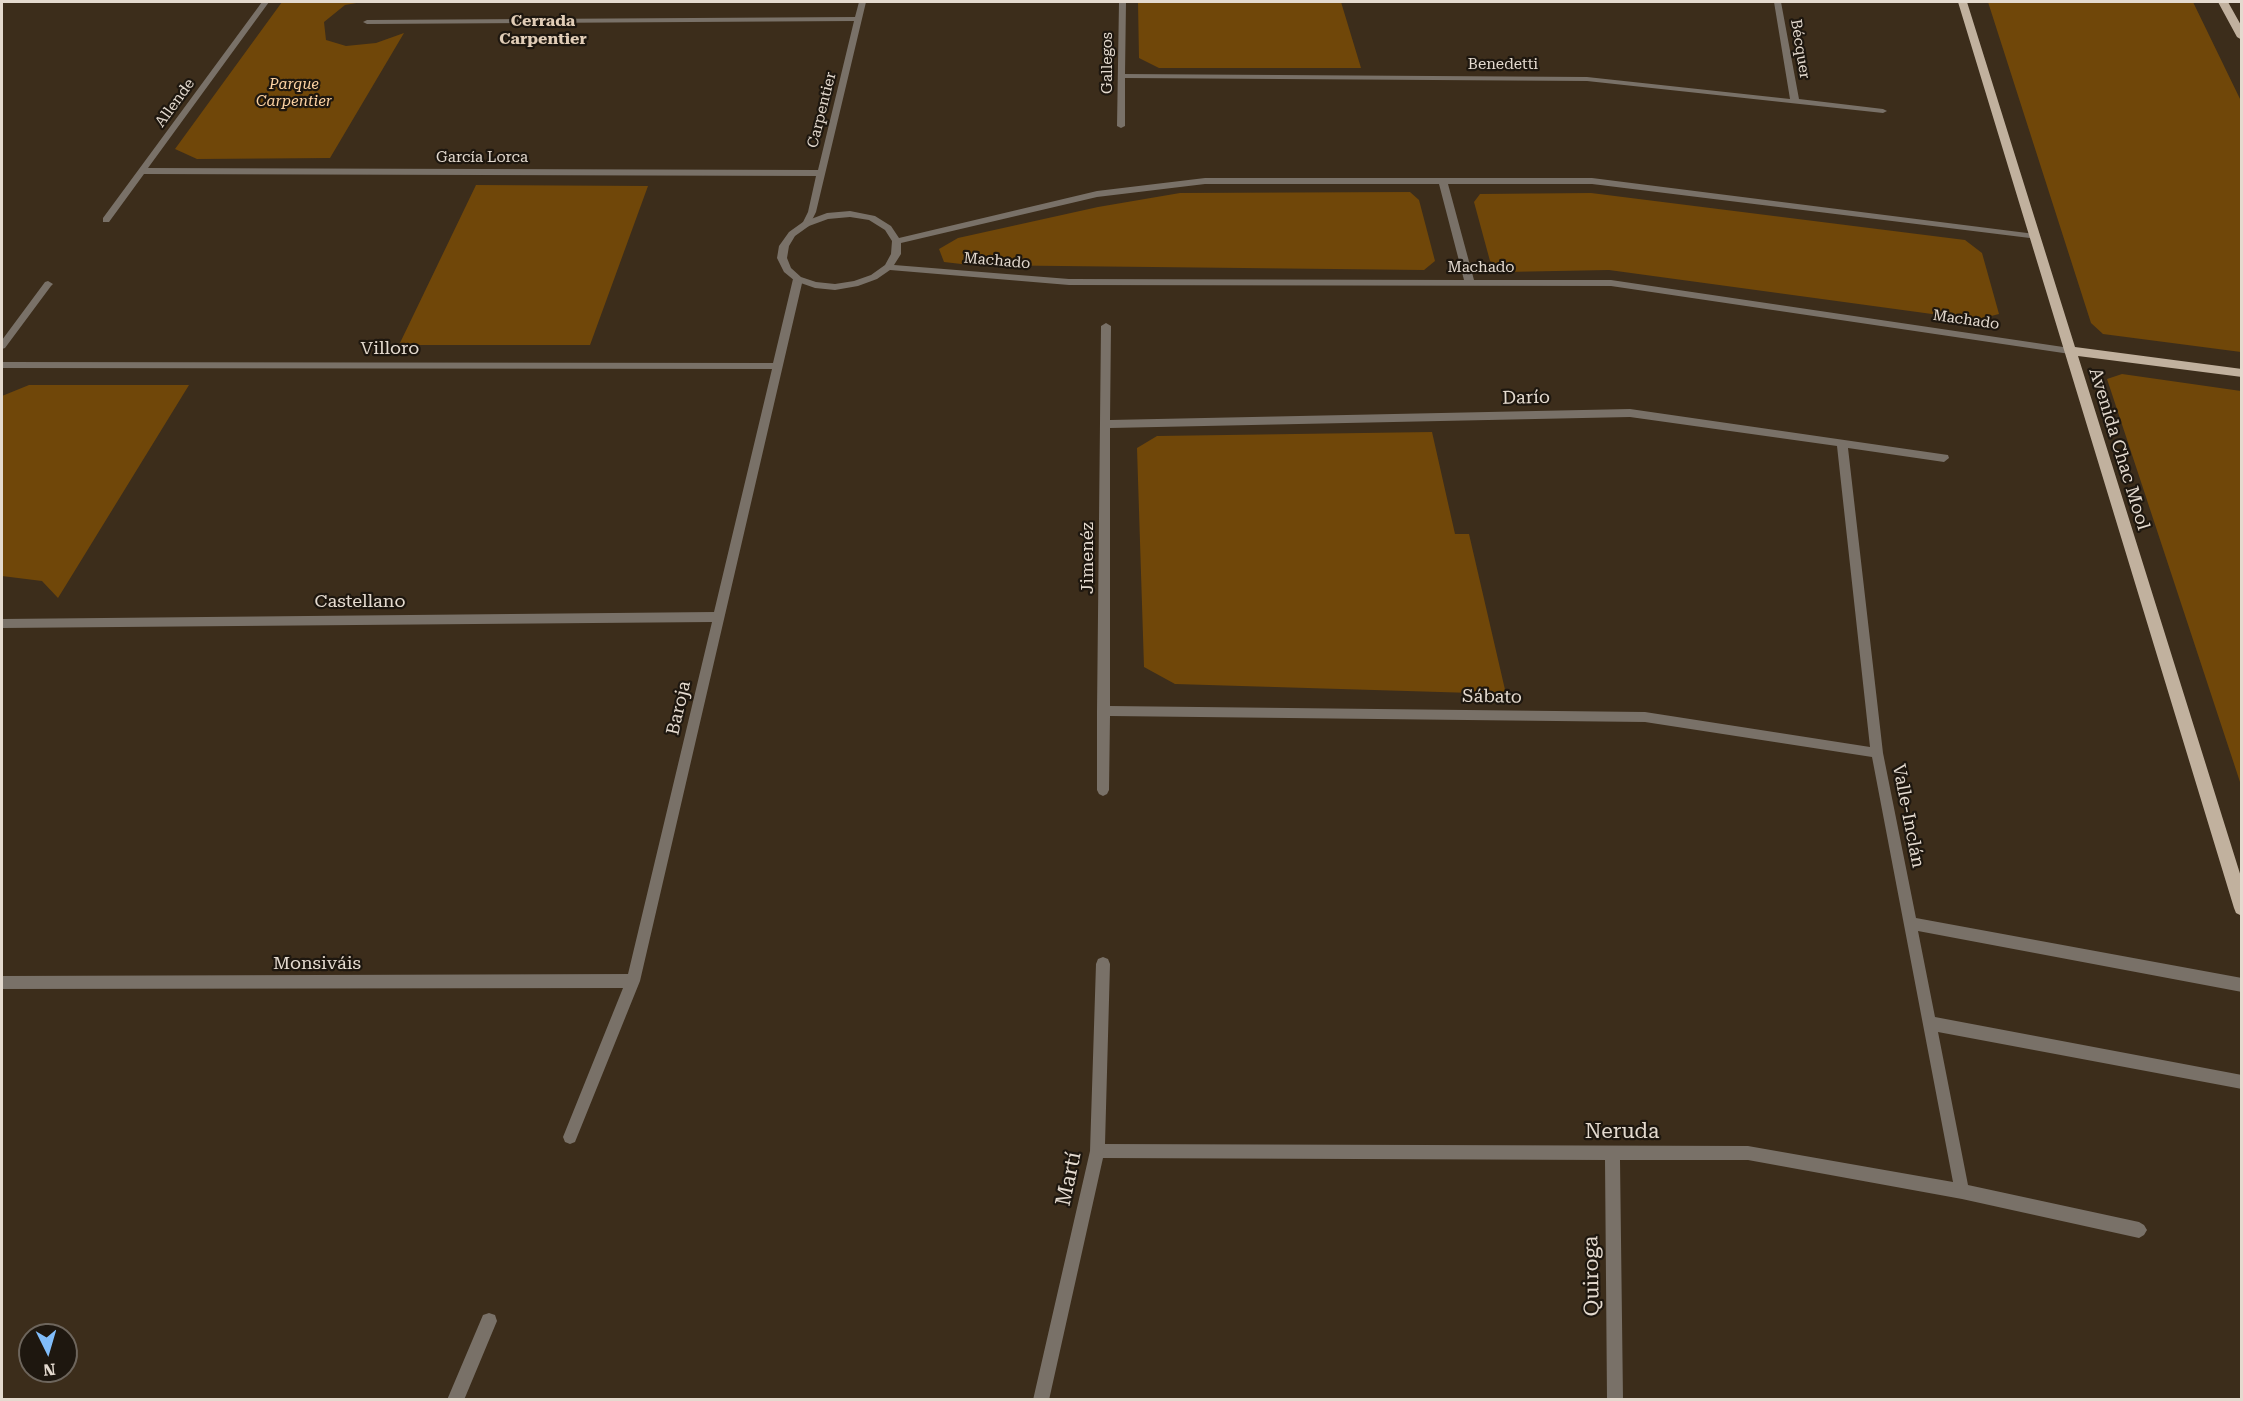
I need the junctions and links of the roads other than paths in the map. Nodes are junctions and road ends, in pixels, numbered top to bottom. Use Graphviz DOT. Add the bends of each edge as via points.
graph roads {
  1 [pos="265,2"];
  2 [pos="862,2"];
  3 [pos="1122,2"];
  4 [pos="1779,2"];
  5 [pos="1962,2"];
  6 [pos="2223,2"];
  7 [pos="858,19"];
  8 [pos="367,22"];
  9 [pos="2241,37"];
  10 [pos="1122,76"];
  11 [pos="1794,101"];
  12 [pos="1883,111"];
  13 [pos="1121,126"];
  14 [pos="142,171"];
  15 [pos="821,172"];
  16 [pos="1443,182"];
  17 [pos="106,220"];
  18 [pos="806,224"];
  19 [pos="2035,237"];
  20 [pos="897,241"];
  21 [pos="888,267"];
  22 [pos="798,279"];
  23 [pos="1470,283"];
  24 [pos="48,284"];
  25 [pos="1106,327"];
  26 [pos="2,345"];
  27 [pos="2070,351"];
  28 [pos="2,365"];
  29 [pos="778,366"];
  30 [pos="2241,373"];
  31 [pos="1106,423"];
  32 [pos="1842,444"];
  33 [pos="1944,458"];
  34 [pos="719,617"];
  35 [pos="2,622"];
  36 [pos="1103,711"];
  37 [pos="1876,753"];
  38 [pos="1103,790"];
  39 [pos="2241,908"];
  40 [pos="1909,923"];
  41 [pos="1103,964"];
  42 [pos="633,981"];
  43 [pos="2,982"];
  44 [pos="2241,985"];
  45 [pos="1928,1023"];
  46 [pos="2241,1083"];
  47 [pos="570,1137"];
  48 [pos="1097,1151"];
  49 [pos="1612,1153"];
  50 [pos="1962,1191"];
  51 [pos="2139,1230"];
  52 [pos="489,1321"];
  53 [pos="455,1400"];
  54 [pos="1041,1400"];
  55 [pos="1615,1400"];
  1 -- 14 [label="street, Allende"];
  2 -- 7 [label="street, Carpentier"];
  3 -- 10 [label="street, Gallegos"];
  4 -- 11 [label="street, Bécquer"];
  5 -- 19 [label="main road, Avenida Chac Mool"];
  6 -- 9 [label="main road"];
  7 -- 8 [label="street"];
  7 -- 15 [label="street, Carpentier"];
  10 -- 11 [label="street, Benedetti" via="1587,79"];
  10 -- 13 [label="street, Gallegos"];
  11 -- 12 [label="street, Benedetti"];
  14 -- 15 [label="street, García Lorca"];
  14 -- 17 [label="street, Allende"];
  15 -- 18 [label="street, Carpentier"];
  16 -- 19 [label="street, Machado" via="1592,182"];
  16 -- 20 [label="street, Machado" via="1205,181 1097,194"];
  16 -- 23 [label="street"];
  18 -- 20 [label="street" via="827,216 850,214 872,218 888,228"];
  18 -- 22 [label="street" via="792,234 782,258 787,270"];
  19 -- 27 [label="main road, Avenida Chac Mool"];
  20 -- 21 [label="street" via="896,254"];
  21 -- 22 [label="street" via="874,277 835,287"];
  21 -- 23 [label="street, Machado" via="1069,282"];
  22 -- 29 [label="street, Baroja"];
  23 -- 27 [label="street, Machado" via="1611,283"];
  24 -- 26 [label="street"];
  25 -- 31 [label="street, Jimenéz"];
  27 -- 30 [label="main road"];
  27 -- 39 [label="main road, Avenida Chac Mool"];
  28 -- 29 [label="street, Villoro"];
  29 -- 34 [label="street, Baroja"];
  31 -- 32 [label="street, Darío" via="1630,413"];
  31 -- 36 [label="street, Jimenéz"];
  32 -- 33 [label="street, Darío"];
  32 -- 37 [label="street, Valle-Inclán"];
  34 -- 35 [label="street, Castellano"];
  34 -- 42 [label="street, Baroja"];
  36 -- 37 [label="street, Sábato" via="1645,717"];
  36 -- 38 [label="street, Jimenéz"];
  37 -- 40 [label="street, Valle-Inclán"];
  40 -- 44 [label="street"];
  40 -- 45 [label="street, Valle-Inclán"];
  41 -- 48 [label="street, Martí"];
  42 -- 43 [label="street, Monsiváis"];
  42 -- 47 [label="street, Baroja"];
  45 -- 46 [label="street"];
  45 -- 50 [label="street, Valle-Inclán"];
  48 -- 49 [label="street, Neruda"];
  48 -- 54 [label="street, Martí"];
  49 -- 50 [label="street, Neruda" via="1748,1153"];
  49 -- 55 [label="street, Quiroga"];
  50 -- 51 [label="street, Neruda"];
  52 -- 53 [label="street"];
}
